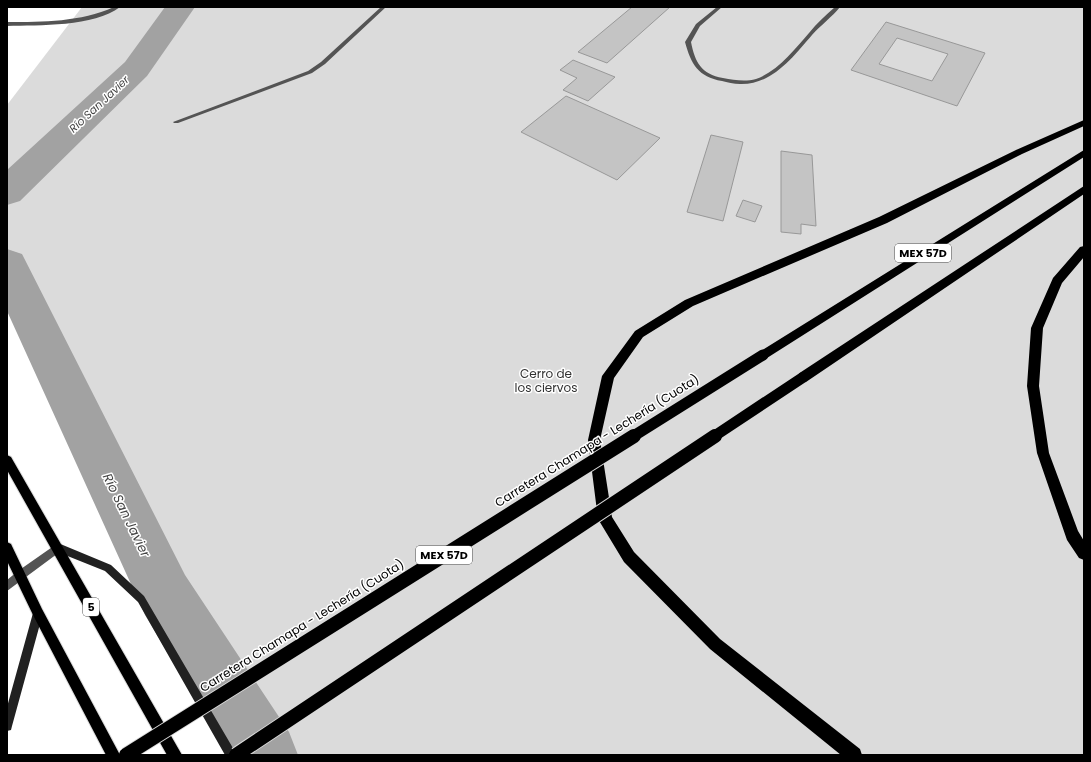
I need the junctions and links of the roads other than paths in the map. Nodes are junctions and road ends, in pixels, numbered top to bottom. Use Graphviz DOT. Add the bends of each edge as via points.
graph roads {
  1 [pos="118,7"];
  2 [pos="384,7"];
  3 [pos="720,7"];
  4 [pos="838,7"];
  5 [pos="7,24"];
  6 [pos="176,122"];
  7 [pos="1084,123"];
  8 [pos="1084,153"];
  9 [pos="1084,189"];
  10 [pos="1084,250"];
  11 [pos="7,460"];
  12 [pos="7,548"];
  13 [pos="58,548"];
  14 [pos="1084,553"];
  15 [pos="21,574"];
  16 [pos="7,586"];
  17 [pos="38,613"];
  18 [pos="7,726"];
  19 [pos="112,755"];
  20 [pos="126,755"];
  21 [pos="175,755"];
  22 [pos="231,755"];
  23 [pos="236,755"];
  24 [pos="854,755"];
  1 -- 5 [label="street" via="76,21"];
  2 -- 6 [label="street" via="310,72"];
  3 -- 4 [label="street" via="698,25 688,42 692,61 706,75 732,84 756,82 775,72"];
  7 -- 24 [label="highway" via="1019,152 883,220 689,303 639,334 608,376 594,440 605,519 629,557 715,644"];
  8 -- 20 [label="highway, Carretera Chamapa - Lechería (Cuota) / MEX 57D, bridge"];
  9 -- 23 [label="highway, MEX 57D, bridge"];
  10 -- 14 [label="highway" via="1057,281 1037,328 1033,386 1043,453 1072,535"];
  11 -- 13 [label="main road, 5"];
  12 -- 15 [label="main road"];
  13 -- 15 [label="street"];
  13 -- 21 [label="main road, 5"];
  13 -- 22 [label="main road" via="108,568 141,599"];
  15 -- 16 [label="street"];
  15 -- 17 [label="main road"];
  17 -- 18 [label="main road"];
  17 -- 19 [label="main road"];
}
